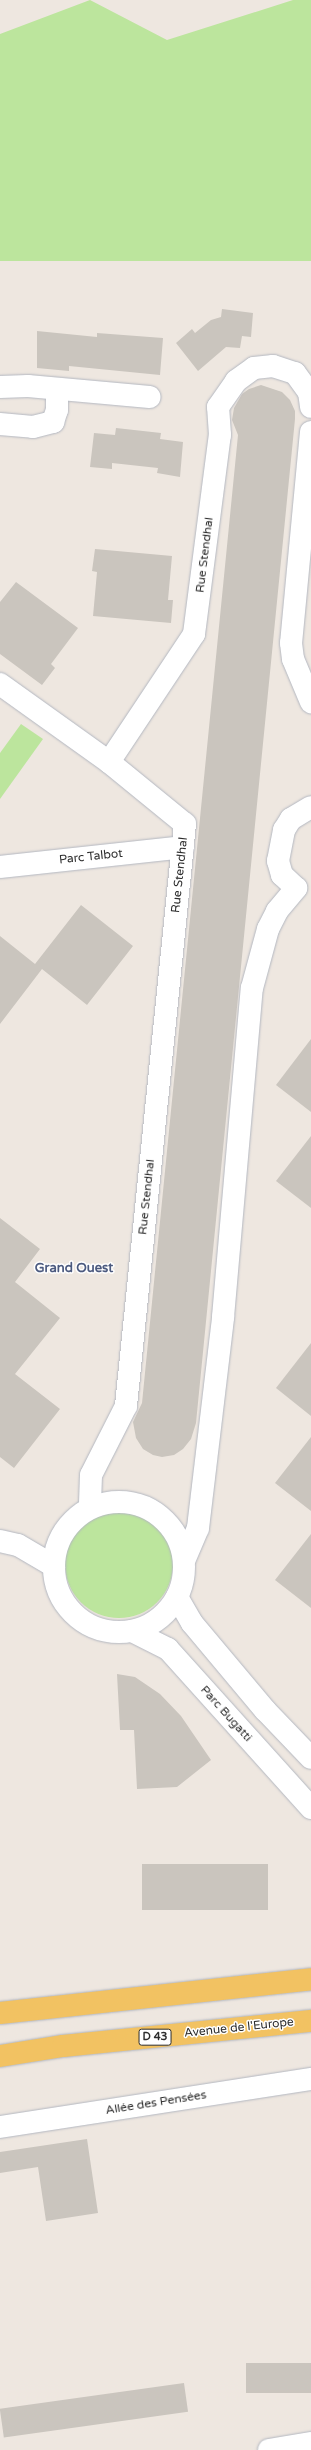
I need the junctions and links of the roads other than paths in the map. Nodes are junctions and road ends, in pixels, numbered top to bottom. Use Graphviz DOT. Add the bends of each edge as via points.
graph roads {
  1 [pos="0,387"];
  2 [pos="57,389"];
  3 [pos="150,397"];
  4 [pos="311,407"];
  5 [pos="0,424"];
  6 [pos="311,432"];
  7 [pos="0,684"];
  8 [pos="311,702"];
  9 [pos="109,762"];
  10 [pos="311,807"];
  11 [pos="183,847"];
  12 [pos="0,867"];
  13 [pos="303,890"];
  14 [pos="90,1507"];
  15 [pos="0,1541"];
  16 [pos="184,1561"];
  17 [pos="54,1566"];
  18 [pos="177,1597"];
  19 [pos="132,1631"];
  20 [pos="311,1758"];
  21 [pos="311,1808"];
  22 [pos="311,1979"];
  23 [pos="0,2013"];
  24 [pos="311,2021"];
  25 [pos="0,2056"];
  26 [pos="311,2079"];
  27 [pos="0,2127"];
  28 [pos="311,2443"];
  29 [pos="269,2450"];
  1 -- 2 [label="street"];
  2 -- 3 [label="street"];
  2 -- 5 [label="street" via="57,410 53,422 33,427"];
  4 -- 9 [label="street, Rue Stendhal" via="309,392 294,373 273,366 254,368 236,382 218,406 220,435 194,634"];
  6 -- 8 [label="street" via="291,643 293,659"];
  7 -- 9 [label="street"];
  9 -- 11 [label="street, Rue Stendhal" via="185,824"];
  10 -- 13 [label="street" via="291,819 284,830 279,848 278,861 282,875"];
  11 -- 12 [label="street, Parc Talbot"];
  11 -- 14 [label="street, Rue Stendhal" via="126,1406 91,1475"];
  13 -- 16 [label="street" via="277,911 268,929 252,988 223,1317 209,1437 198,1528"];
  14 -- 16 [label="street" via="110,1501 131,1502 151,1509 168,1522 179,1540"];
  14 -- 17 [label="street" via="75,1517 63,1531 55,1551"];
  15 -- 17 [label="street" via="18,1545"];
  16 -- 18 [label="street" via="183,1580"];
  17 -- 19 [label="street" via="59,1594 71,1612 88,1625 109,1632"];
  18 -- 19 [label="street" via="166,1613 150,1624"];
  18 -- 20 [label="street" via="192,1623 266,1710"];
  19 -- 21 [label="street, Parc Bugatti" via="168,1649"];
  22 -- 23 [label="main road"];
  24 -- 25 [label="main road, Avenue de l'Europe / D 43" via="63,2046"];
  26 -- 27 [label="street, Allée des Pensées"];
  28 -- 29 [label="street"];
}
